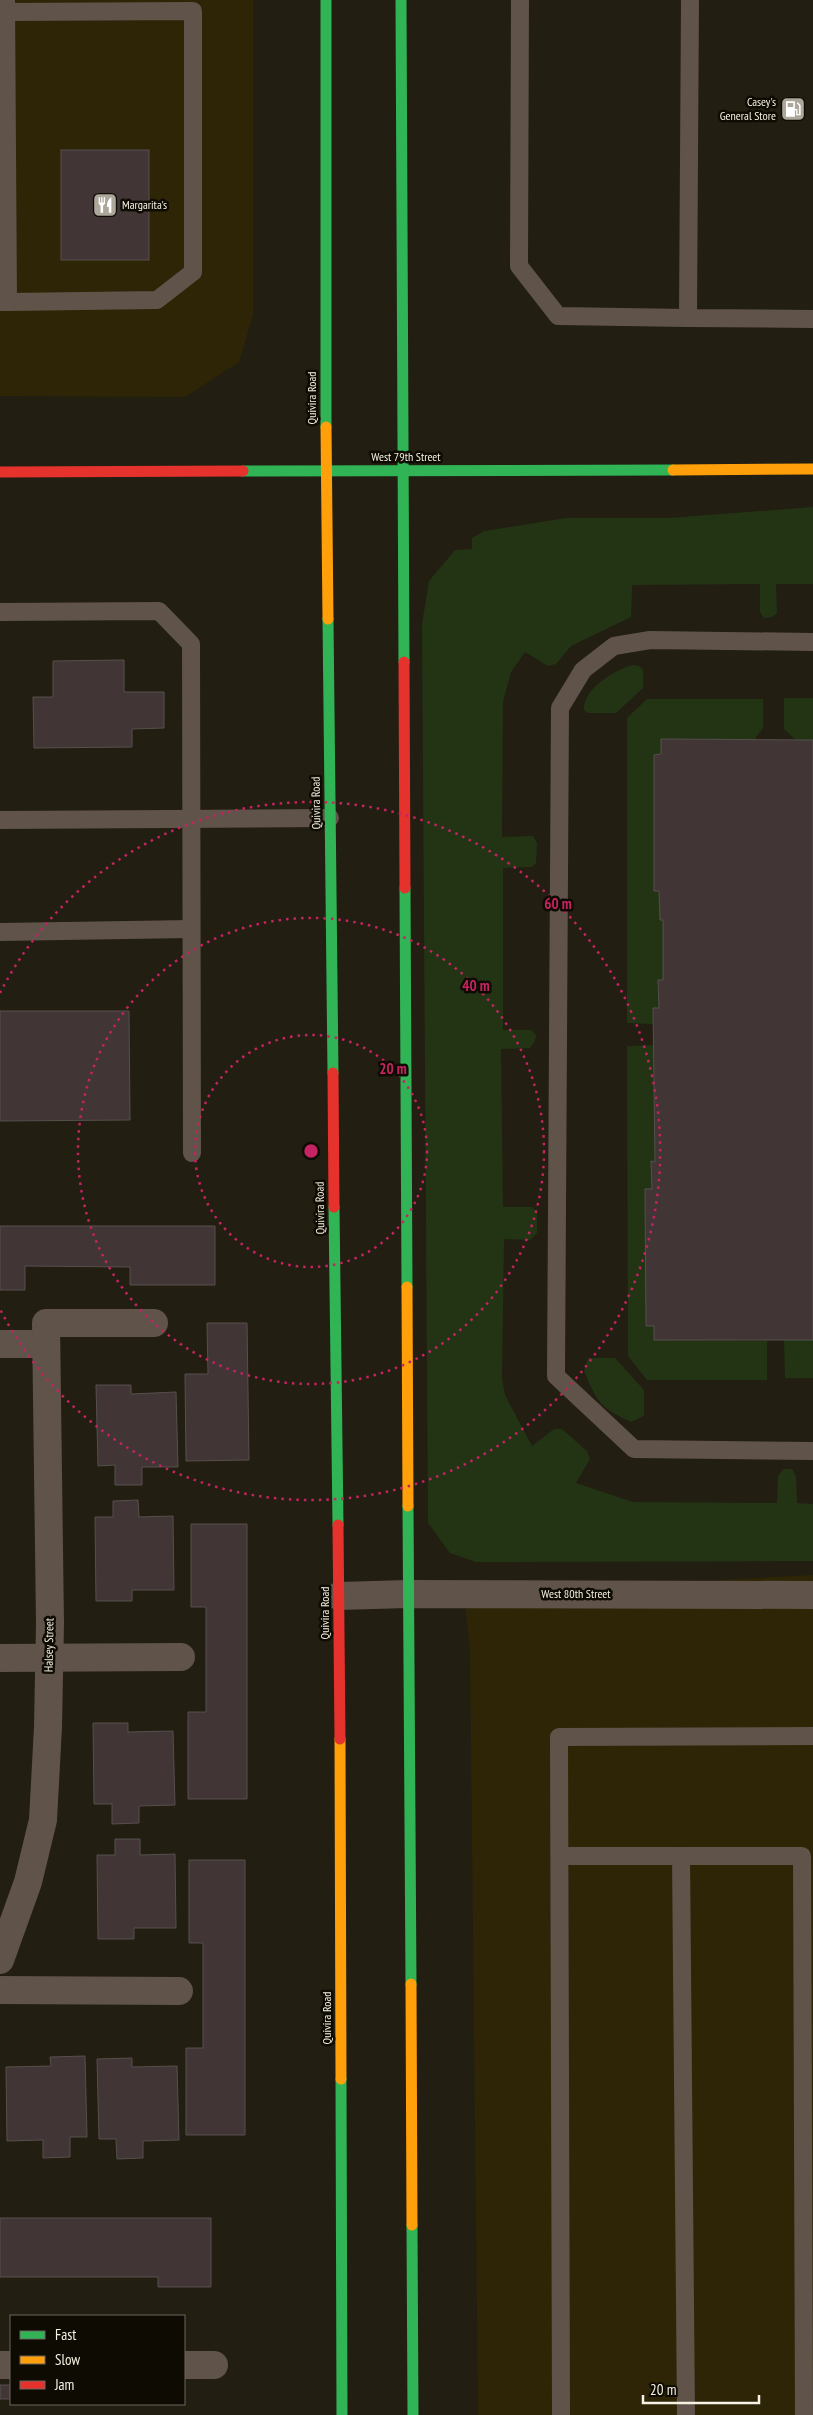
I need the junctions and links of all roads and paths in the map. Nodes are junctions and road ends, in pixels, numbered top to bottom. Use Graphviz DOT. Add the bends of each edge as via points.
graph roads {
  1 [pos="326,0"];
  2 [pos="401,0"];
  3 [pos="520,0"];
  4 [pos="690,0"];
  5 [pos="6,6"];
  6 [pos="4,302"];
  7 [pos="688,318"];
  8 [pos="813,319"];
  9 [pos="813,469"];
  10 [pos="404,471"];
  11 [pos="0,472"];
  12 [pos="326,472"];
  13 [pos="0,612"];
  14 [pos="813,642"];
  15 [pos="191,818"];
  16 [pos="330,818"];
  17 [pos="0,820"];
  18 [pos="191,930"];
  19 [pos="0,932"];
  20 [pos="192,1152"];
  21 [pos="154,1322"];
  22 [pos="46,1334"];
  23 [pos="0,1344"];
  24 [pos="813,1451"];
  25 [pos="408,1594"];
  26 [pos="813,1594"];
  27 [pos="339,1596"];
  28 [pos="0,1658"];
  29 [pos="49,1658"];
  30 [pos="181,1658"];
  31 [pos="813,1736"];
  32 [pos="560,1856"];
  33 [pos="681,1856"];
  34 [pos="808,1856"];
  35 [pos="0,1960"];
  36 [pos="0,1990"];
  37 [pos="179,1991"];
  38 [pos="185,2365"];
  39 [pos="214,2366"];
  40 [pos="342,2415"];
  41 [pos="413,2415"];
  42 [pos="561,2415"];
  43 [pos="686,2415"];
  44 [pos="804,2415"];
  1 -- 12 [label="main road, Quivira Road"];
  2 -- 10 [label="main road"];
  3 -- 7 [label="lane" via="519,266 558,316"];
  4 -- 7 [label="lane"];
  5 -- 6 [label="lane"];
  5 -- 6 [label="lane" via="193,11 193,272 156,300"];
  7 -- 8 [label="lane"];
  9 -- 10 [label="main road, West 79th Street"];
  10 -- 12 [label="main road, West 79th Street"];
  10 -- 25 [label="main road"];
  11 -- 12 [label="main road, West 79th Street"];
  12 -- 16 [label="main road, Quivira Road"];
  13 -- 15 [label="lane" via="159,611 191,644"];
  14 -- 24 [label="lane" via="650,640 614,646 584,670 560,708 556,1366 556,1376 634,1449"];
  15 -- 16 [label="lane"];
  15 -- 17 [label="lane"];
  15 -- 18 [label="lane"];
  16 -- 27 [label="main road, Quivira Road"];
  18 -- 19 [label="lane"];
  18 -- 20 [label="lane"];
  21 -- 22 [label="street"];
  22 -- 23 [label="street"];
  22 -- 29 [label="street, Halsey Street"];
  25 -- 26 [label="street, West 80th Street"];
  25 -- 27 [label="street, West 80th Street"];
  25 -- 41 [label="main road"];
  27 -- 40 [label="main road, Quivira Road"];
  28 -- 29 [label="street"];
  29 -- 30 [label="street"];
  29 -- 35 [label="street, Halsey Street" via="42,1820 28,1882"];
  31 -- 32 [label="lane" via="559,1737"];
  32 -- 33 [label="lane"];
  32 -- 42 [label="lane"];
  33 -- 34 [label="lane"];
  33 -- 43 [label="lane"];
  34 -- 44 [label="lane"];
  36 -- 37 [label="street"];
  38 -- 39 [label="street"];
}
